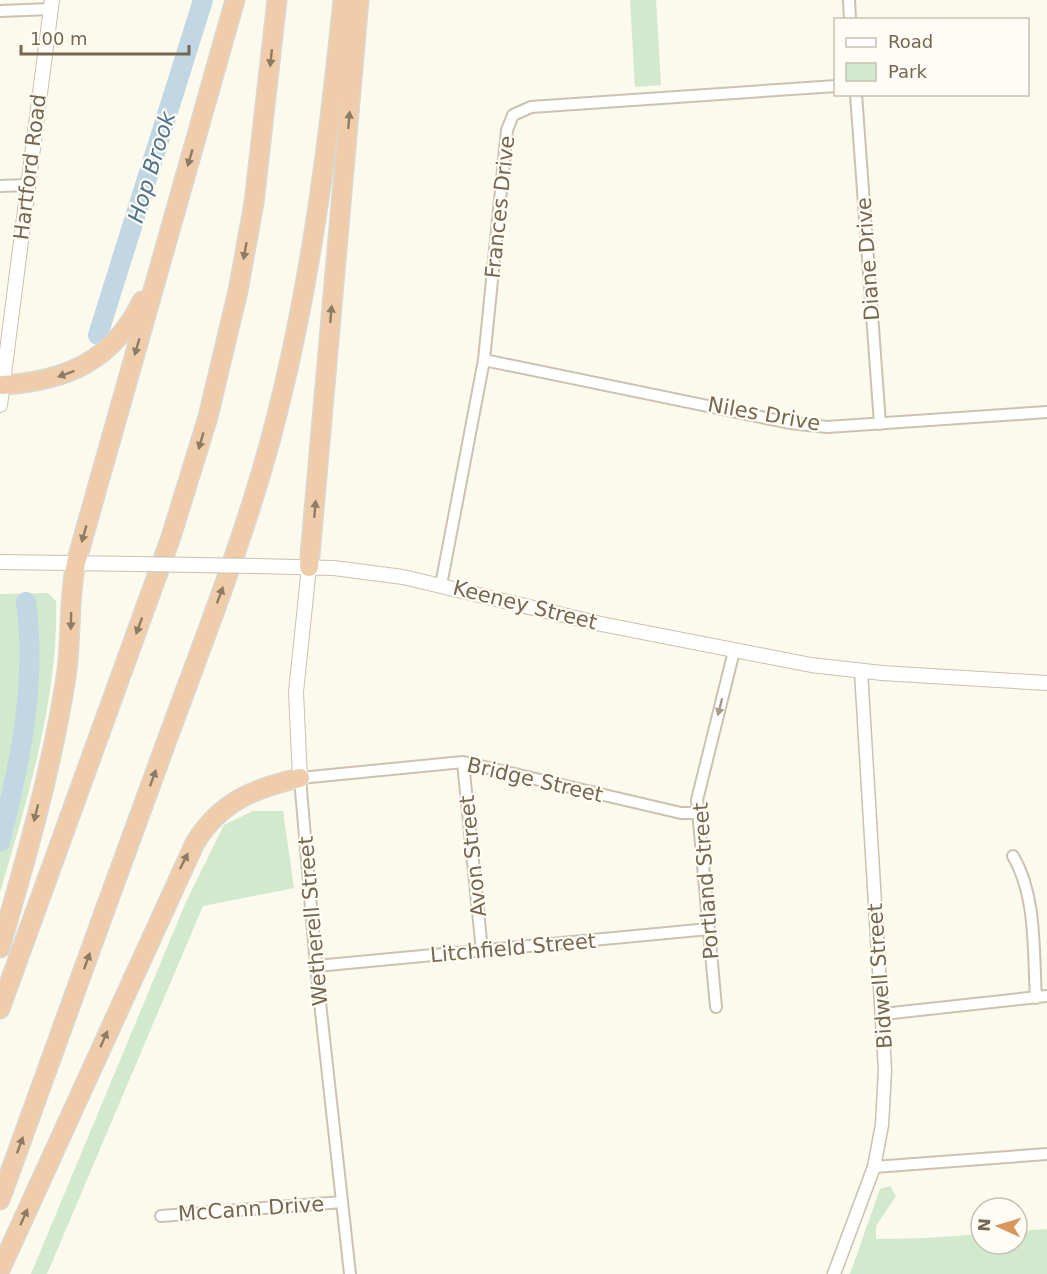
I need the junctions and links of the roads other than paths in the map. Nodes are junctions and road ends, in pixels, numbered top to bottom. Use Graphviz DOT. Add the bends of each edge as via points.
graph roads {
  1 [pos="235,0"];
  2 [pos="277,0"];
  3 [pos="343,0"];
  4 [pos="359,0"];
  5 [pos="849,0"];
  6 [pos="51,5"];
  7 [pos="0,11"];
  8 [pos="850,18"];
  9 [pos="834,86"];
  10 [pos="856,96"];
  11 [pos="28,185"];
  12 [pos="0,186"];
  13 [pos="170,230"];
  14 [pos="484,360"];
  15 [pos="1,385"];
  16 [pos="0,405"];
  17 [pos="1047,412"];
  18 [pos="880,424"];
  19 [pos="0,562"];
  20 [pos="76,563"];
  21 [pos="309,567"];
  22 [pos="441,585"];
  23 [pos="734,651"];
  24 [pos="861,671"];
  25 [pos="1047,683"];
  26 [pos="463,762"];
  27 [pos="300,778"];
  28 [pos="697,813"];
  29 [pos="1013,856"];
  30 [pos="709,929"];
  31 [pos="0,948"];
  32 [pos="482,951"];
  33 [pos="316,966"];
  34 [pos="1041,997"];
  35 [pos="716,1006"];
  36 [pos="0,1009"];
  37 [pos="883,1014"];
  38 [pos="1047,1154"];
  39 [pos="874,1167"];
  40 [pos="0,1200"];
  41 [pos="342,1202"];
  42 [pos="160,1216"];
  43 [pos="0,1270"];
  44 [pos="350,1274"];
  45 [pos="834,1274"];
  1 -- 13 [label="highway, one-way"];
  2 -- 36 [label="highway, one-way" via="254,203 234,311 208,417 168,547"];
  40 -- 3 [label="highway, one-way" via="262,468 289,367 311,261"];
  21 -- 4 [label="highway, one-way"];
  5 -- 8 [label="street"];
  6 -- 7 [label="street"];
  6 -- 11 [label="main road, Hartford Road"];
  9 -- 14 [label="street, Frances Drive" via="531,107 513,114 507,129"];
  10 -- 18 [label="street, Diane Drive"];
  11 -- 12 [label="street"];
  11 -- 15 [label="main road, Hartford Road"];
  13 -- 15 [label="highway, one-way" via="135,316 106,350 63,375"];
  13 -- 20 [label="highway, one-way"];
  14 -- 18 [label="street, Niles Drive" via="790,423 827,427"];
  14 -- 22 [label="street, Frances Drive"];
  15 -- 16 [label="main road, Hartford Road"];
  17 -- 18 [label="street, Niles Drive"];
  19 -- 20 [label="main road, Keeney Street"];
  20 -- 21 [label="main road, Keeney Street, bridge"];
  20 -- 31 [label="highway, one-way" via="60,711"];
  21 -- 22 [label="main road, Keeney Street" via="368,571"];
  21 -- 27 [label="main road, Wetherell Street" via="296,692"];
  22 -- 23 [label="main road, Keeney Street"];
  23 -- 24 [label="main road, Keeney Street"];
  23 -- 28 [label="street, Portland Street, one-way"];
  24 -- 25 [label="main road, Keeney Street"];
  24 -- 37 [label="street, Bidwell Street"];
  26 -- 27 [label="street, Bridge Street"];
  26 -- 28 [label="street, Bridge Street" via="681,813"];
  26 -- 32 [label="street, Avon Street"];
  27 -- 33 [label="street, Wetherell Street"];
  43 -- 27 [label="highway, one-way" via="195,843 219,812 242,795"];
  28 -- 30 [label="street, Portland Street"];
  29 -- 34 [label="street" via="1029,893"];
  30 -- 32 [label="street, Litchfield Street"];
  30 -- 35 [label="street, Portland Street"];
  32 -- 33 [label="street, Litchfield Street"];
  33 -- 41 [label="street, Wetherell Street"];
  34 -- 37 [label="street"];
  37 -- 39 [label="street, Bidwell Street" via="882,1125"];
  38 -- 39 [label="street"];
  39 -- 45 [label="street, Bidwell Street"];
  41 -- 42 [label="street, McCann Drive"];
  41 -- 44 [label="street, Wetherell Street"];
}
